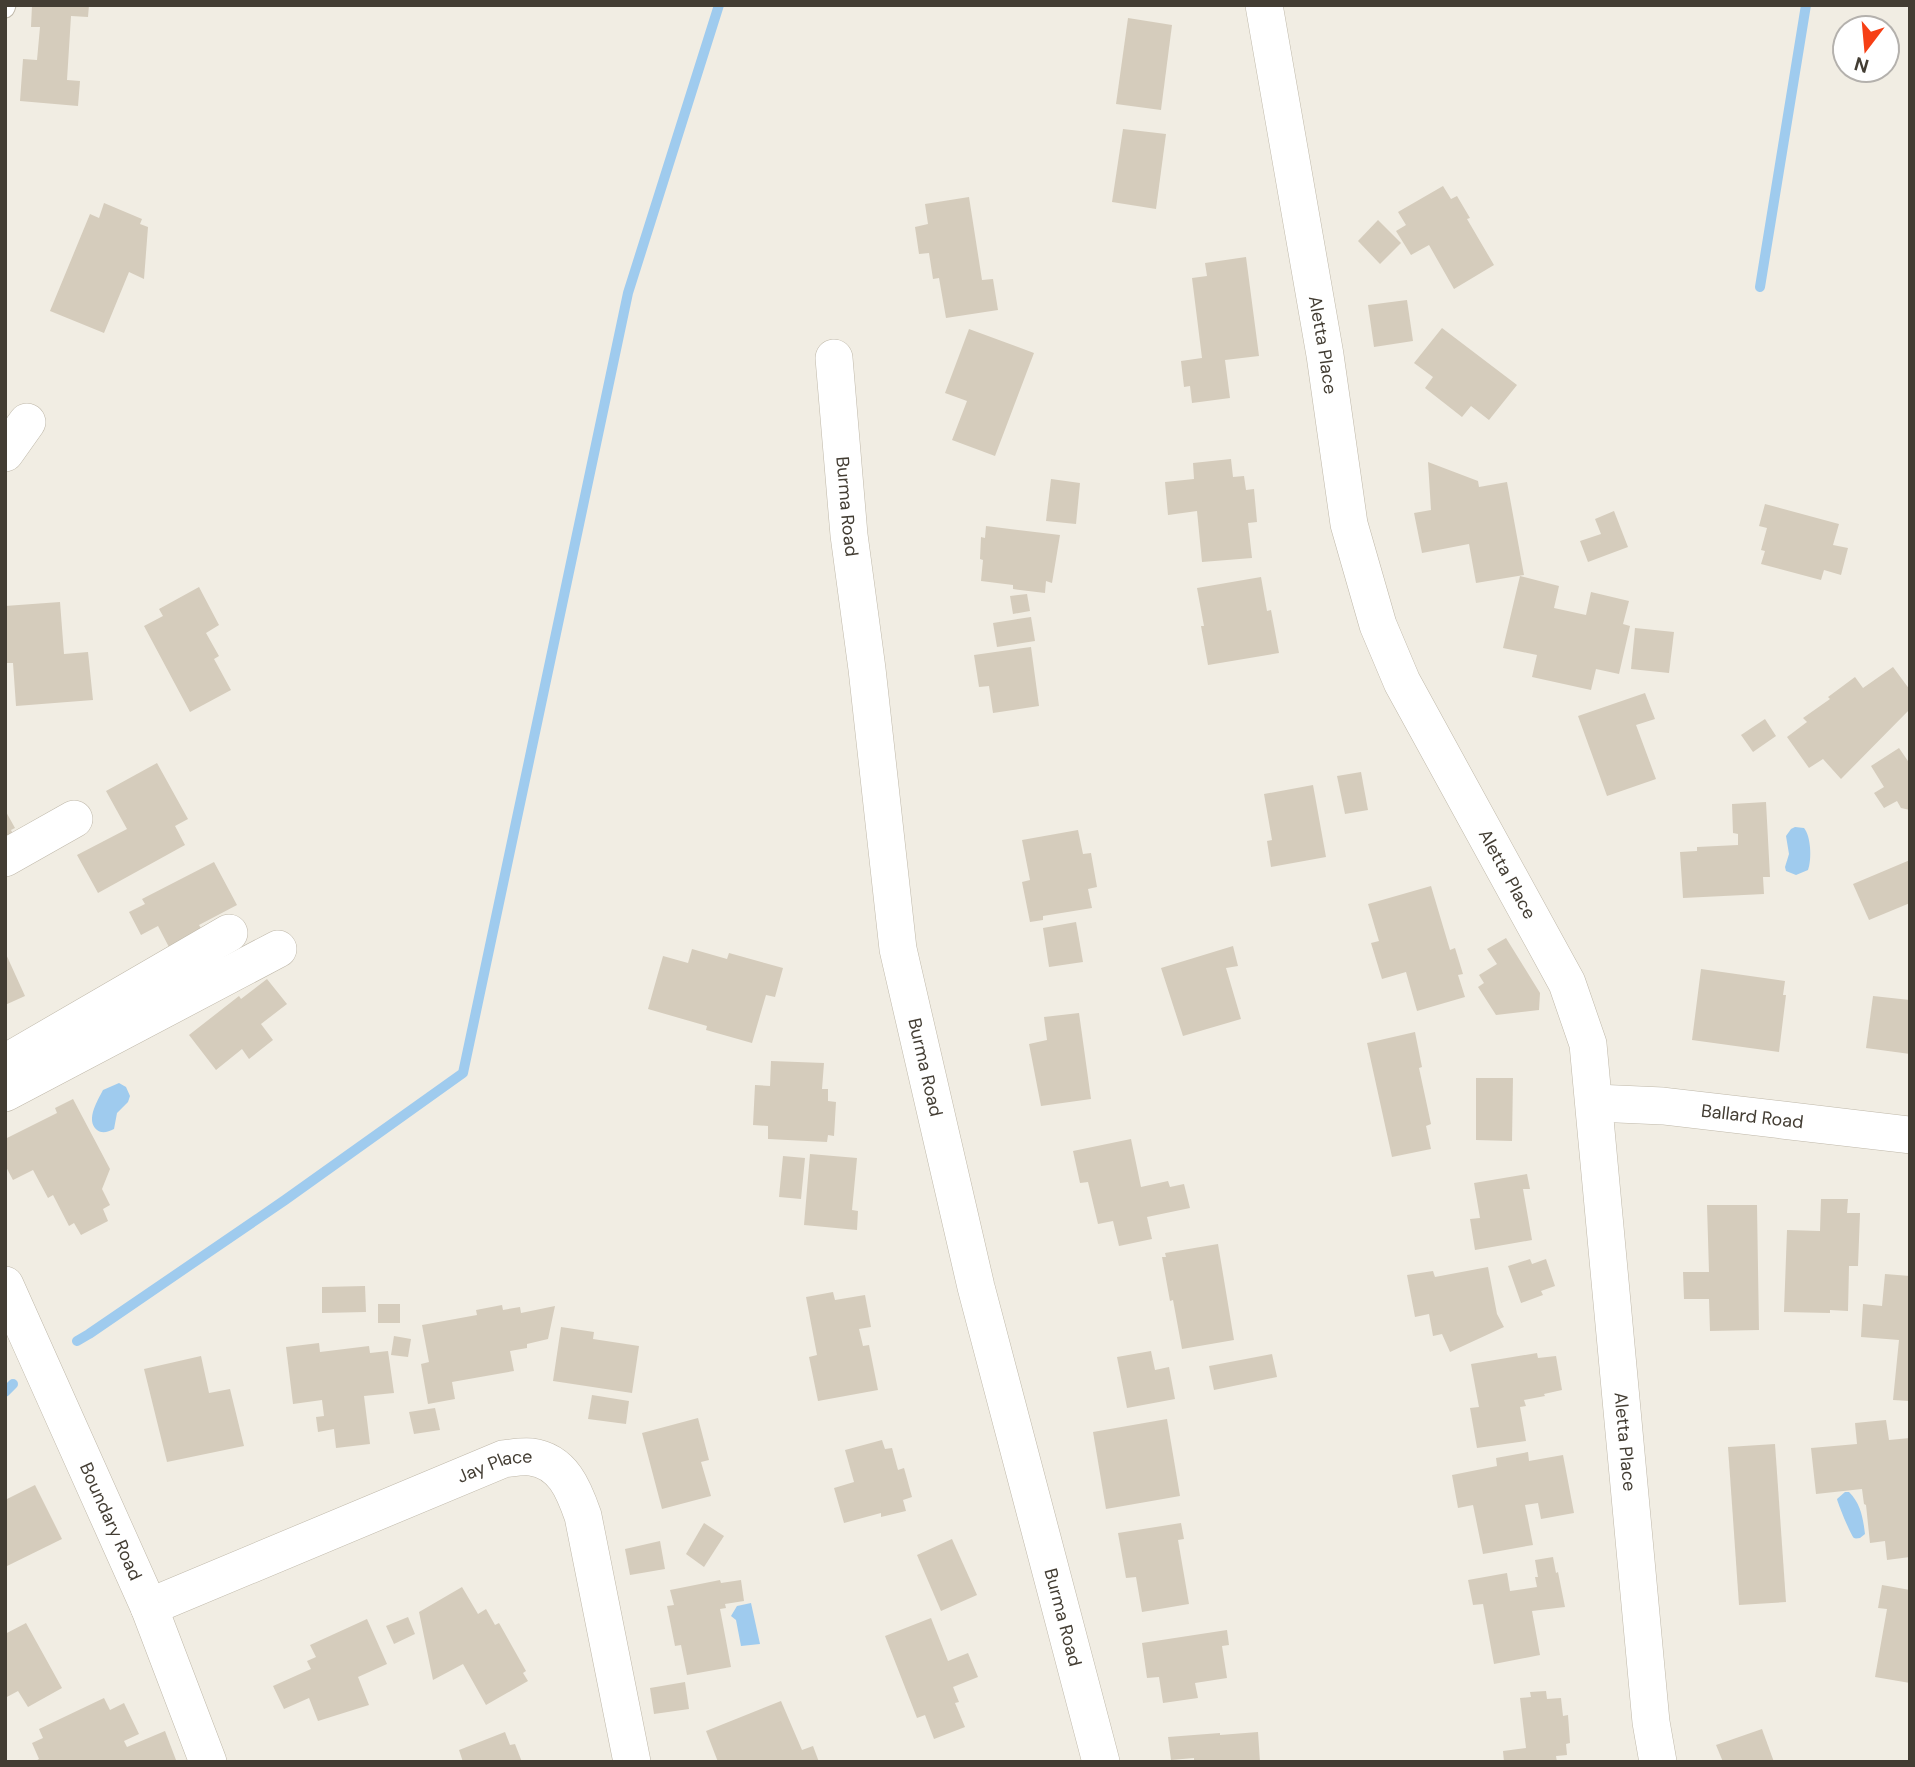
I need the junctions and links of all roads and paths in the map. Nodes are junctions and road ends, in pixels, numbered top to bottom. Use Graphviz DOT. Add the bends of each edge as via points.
graph roads {
  1 [pos="1264,5"];
  2 [pos="834,358"];
  3 [pos="27,422"];
  4 [pos="5,453"];
  5 [pos="74,819"];
  6 [pos="5,858"];
  7 [pos="229,933"];
  8 [pos="278,949"];
  9 [pos="5,1063"];
  10 [pos="5,1093"];
  11 [pos="1595,1103"];
  12 [pos="1910,1135"];
  13 [pos="5,1285"];
  14 [pos="149,1606"];
  15 [pos="208,1762"];
  16 [pos="632,1762"];
  17 [pos="1101,1762"];
  18 [pos="1658,1762"];
  1 -- 11 [label="street, Aletta Place" via="1325,355 1349,524 1378,625 1402,682 1567,983 1588,1044"];
  2 -- 17 [label="street, Burma Road" via="849,535 898,949 976,1287"];
  3 -- 4 [label="street"];
  5 -- 6 [label="street"];
  7 -- 9 [label="street"];
  8 -- 10 [label="street"];
  11 -- 12 [label="street, Ballard Road" via="1663,1106"];
  11 -- 18 [label="street, Aletta Place" via="1649,1708"];
  13 -- 14 [label="street, Boundary Road"];
  14 -- 15 [label="street, Boundary Road"];
  14 -- 16 [label="street, Jay Place" via="503,1459 533,1457 555,1465 572,1486 583,1516"];
}
